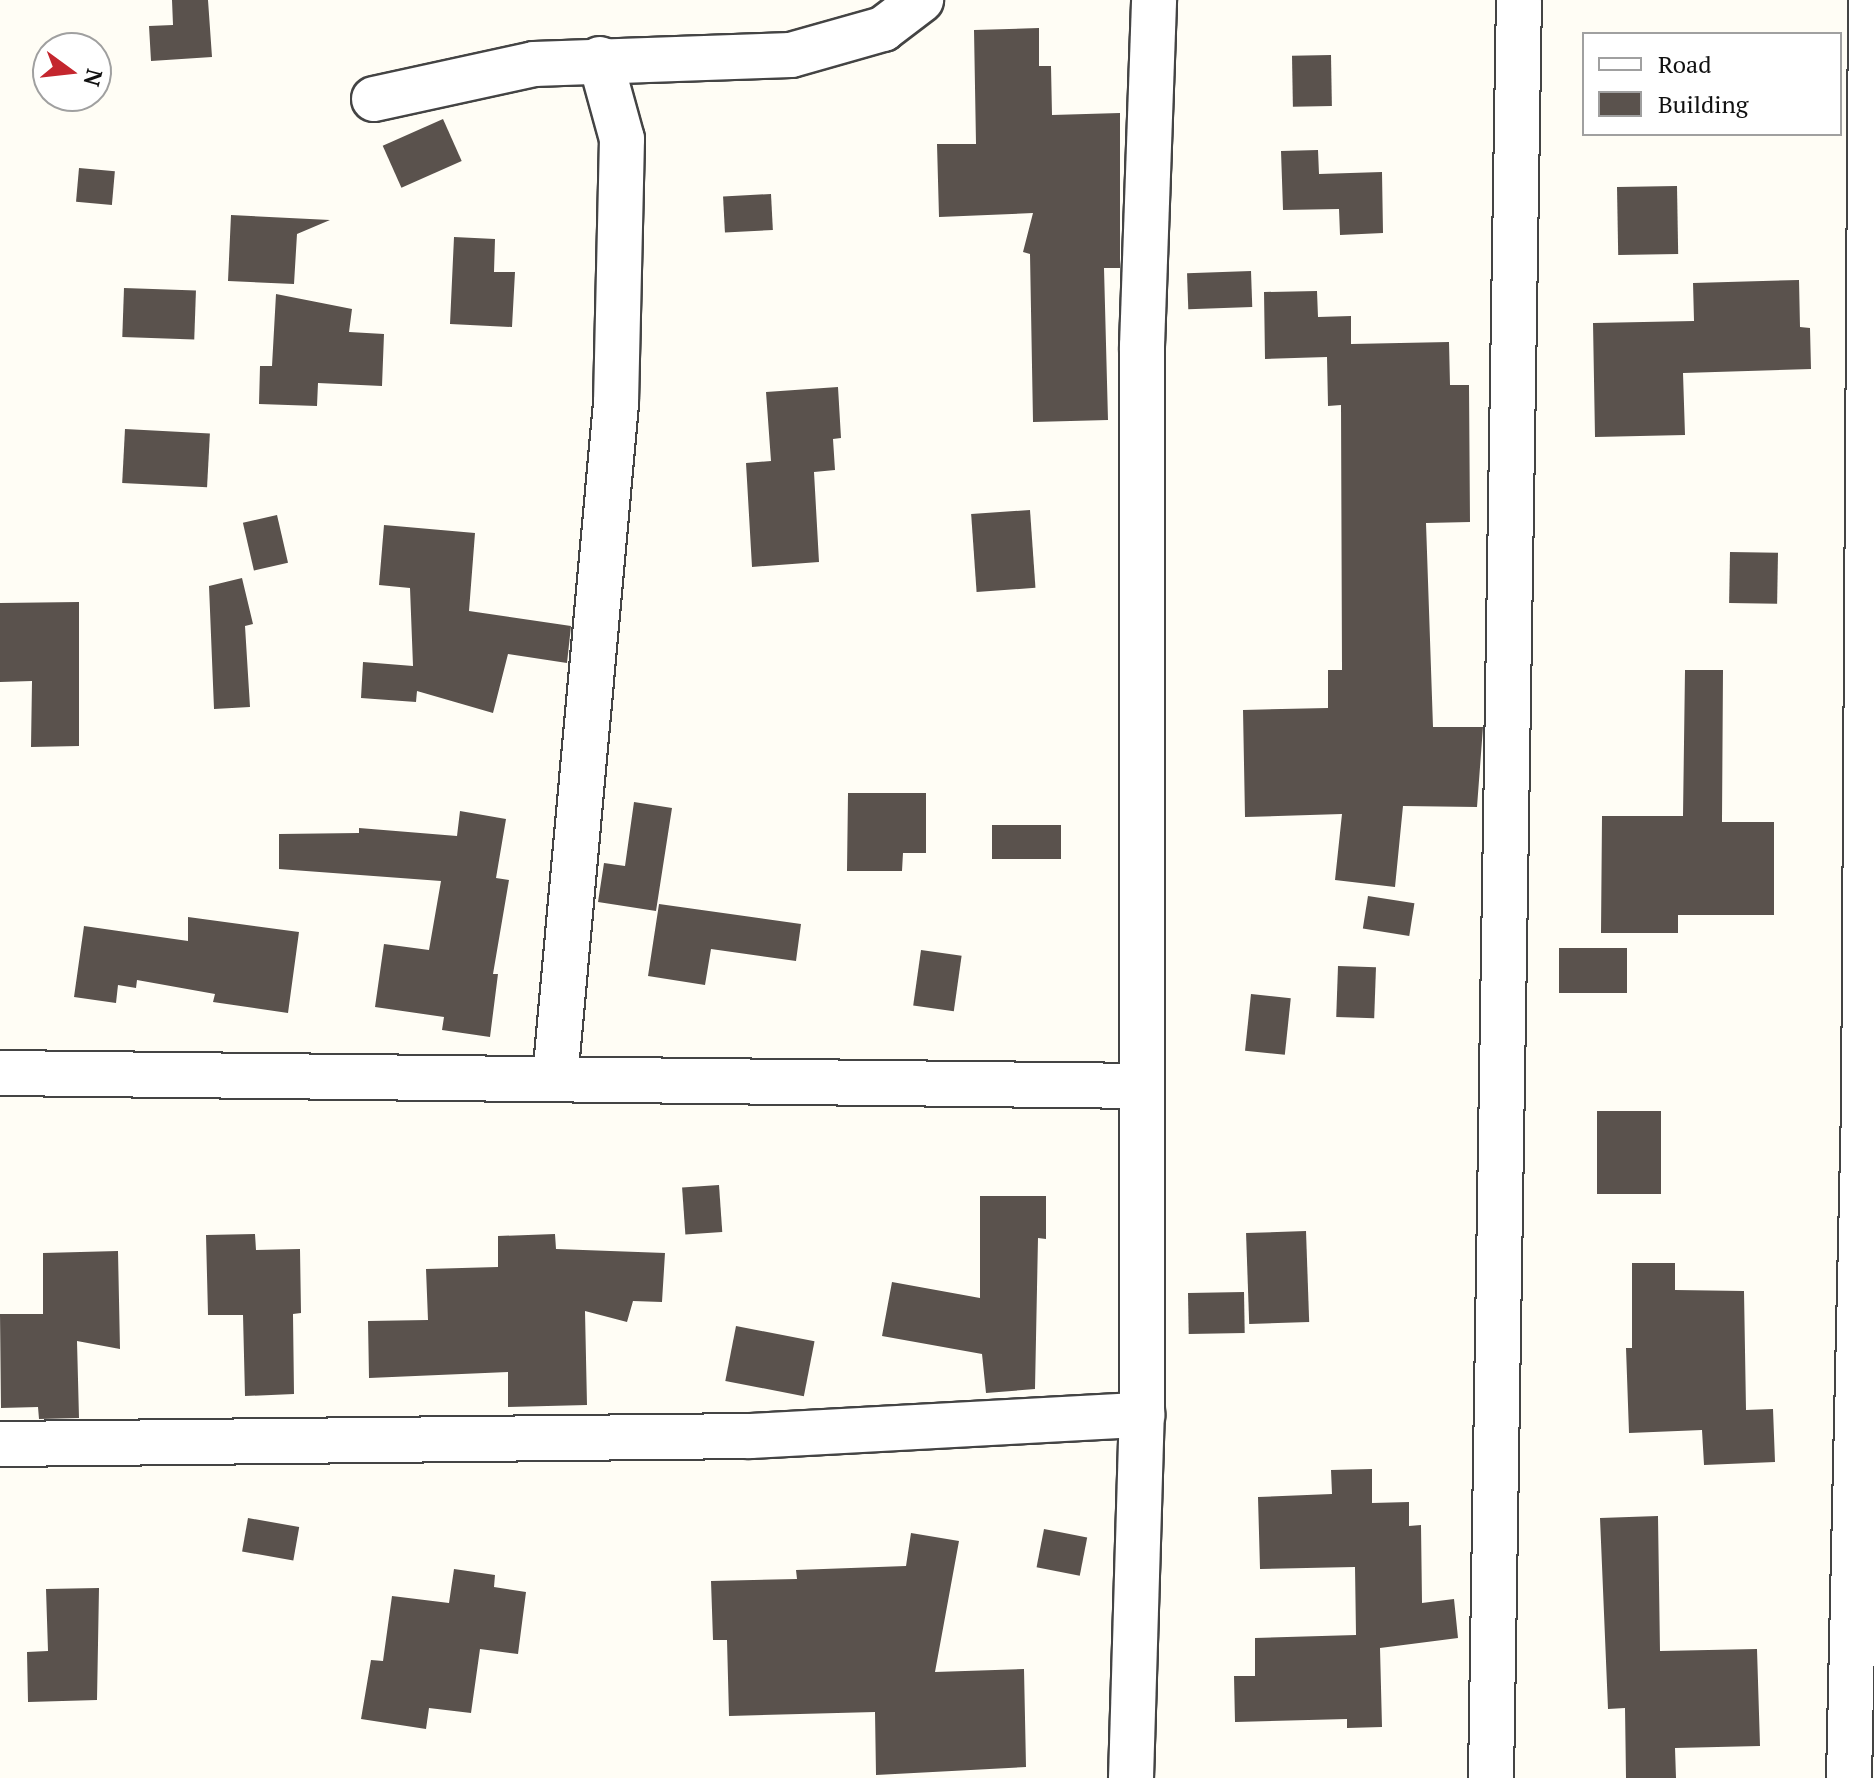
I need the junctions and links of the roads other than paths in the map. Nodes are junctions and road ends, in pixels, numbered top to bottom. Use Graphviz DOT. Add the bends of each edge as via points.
graph roads {
  1 [pos="921,0"];
  2 [pos="1154,0"];
  3 [pos="1519,0"];
  4 [pos="1871,0"];
  5 [pos="600,59"];
  6 [pos="374,99"];
  7 [pos="0,1073"];
  8 [pos="555,1079"];
  9 [pos="1141,1086"];
  10 [pos="1142,1415"];
  11 [pos="0,1444"];
  12 [pos="1131,1778"];
  13 [pos="1491,1778"];
  14 [pos="1849,1778"];
  1 -- 5 [label="street" via="883,29 791,55"];
  2 -- 9 [label="street" via="1142,361"];
  3 -- 13 [label="street"];
  4 -- 14 [label="street" via="1864,1109"];
  5 -- 6 [label="street" via="534,64"];
  5 -- 8 [label="street" via="622,139 616,403"];
  7 -- 8 [label="street"];
  8 -- 9 [label="street"];
  9 -- 10 [label="street"];
  10 -- 11 [label="street" via="750,1436"];
  10 -- 12 [label="street"];
}
